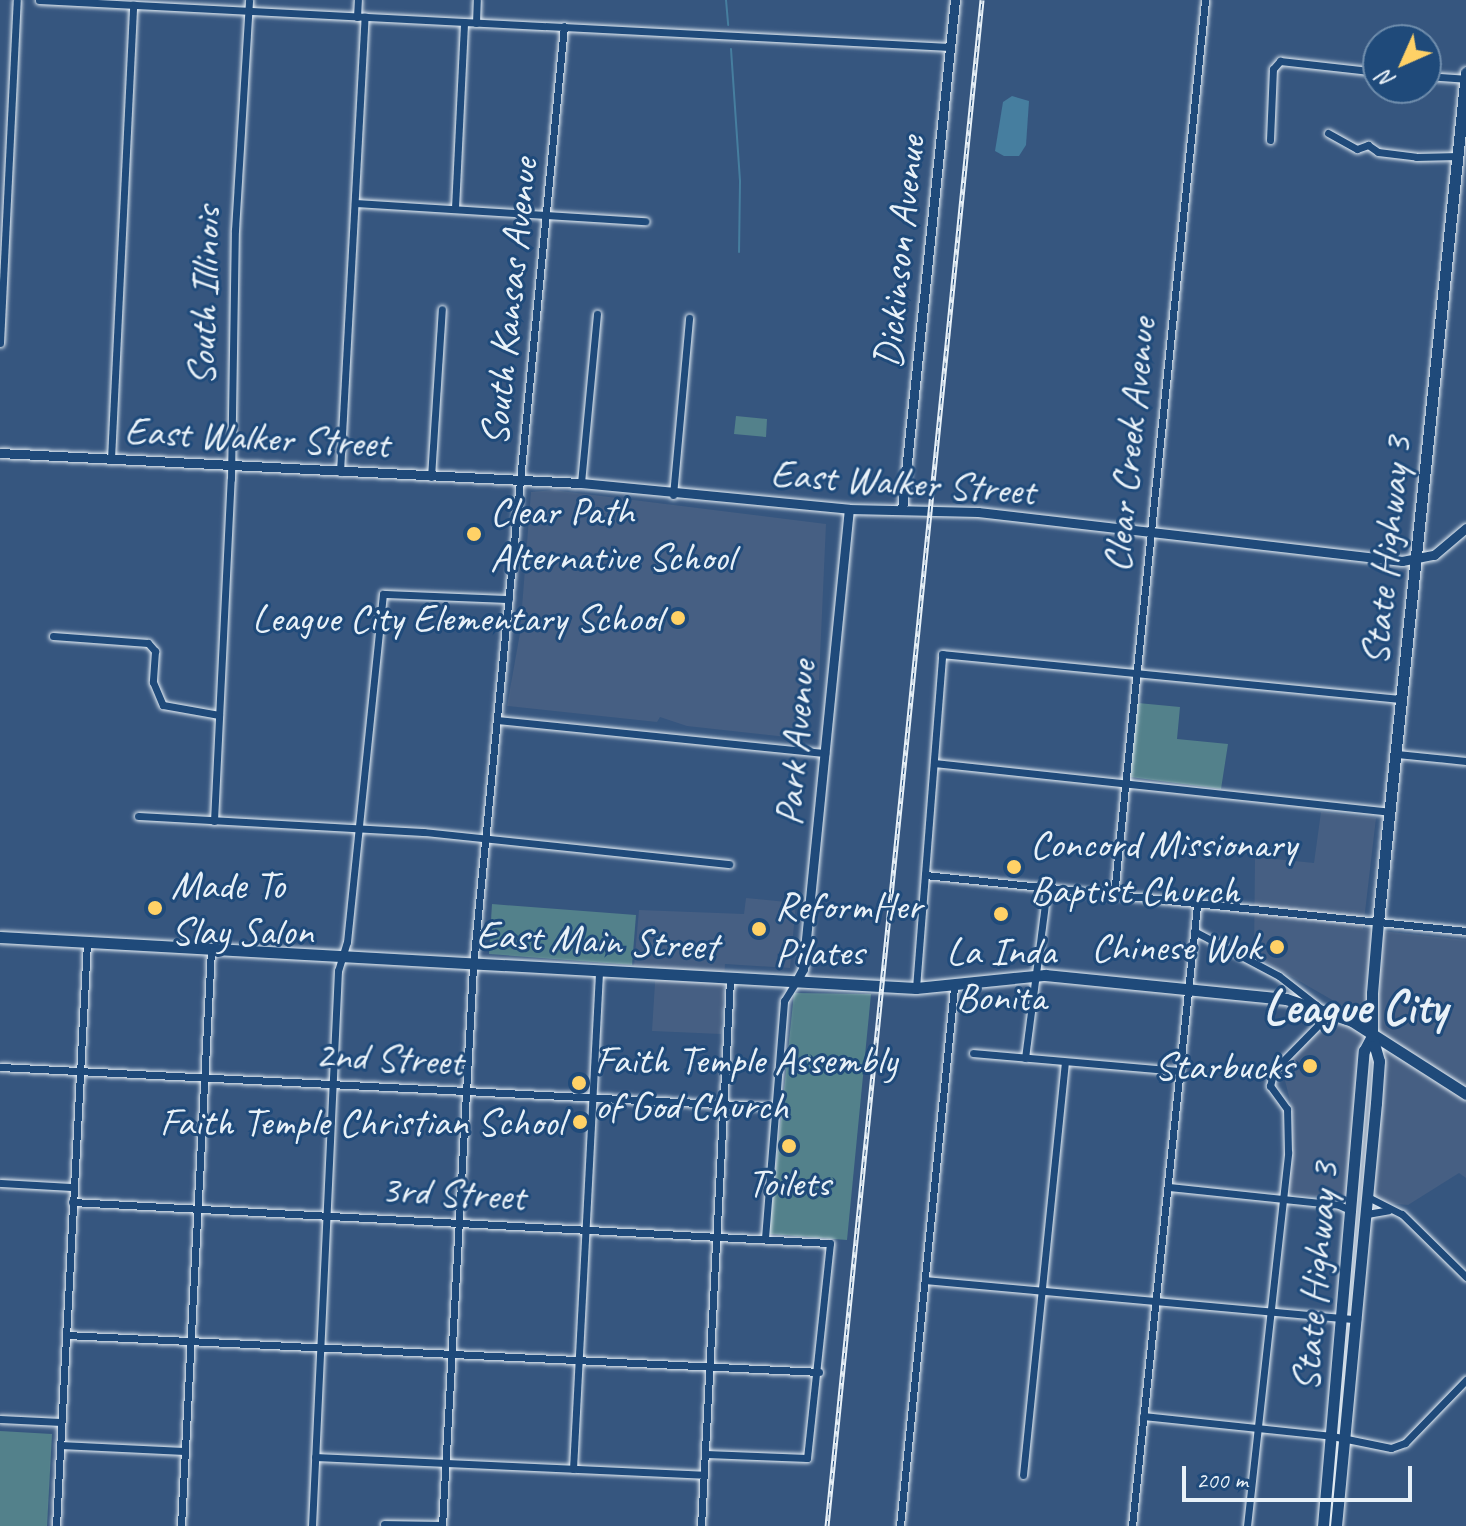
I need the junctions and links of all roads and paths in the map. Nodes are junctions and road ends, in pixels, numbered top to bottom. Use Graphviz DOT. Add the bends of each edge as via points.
graph roads {
  1 [pos="17,0"];
  2 [pos="39,0"];
  3 [pos="249,0"];
  4 [pos="358,0"];
  5 [pos="477,0"];
  6 [pos="955,0"];
  7 [pos="1205,0"];
  8 [pos="74,1"];
  9 [pos="133,5"];
  10 [pos="249,12"];
  11 [pos="361,17"];
  12 [pos="464,22"];
  13 [pos="476,23"];
  14 [pos="564,26"];
  15 [pos="950,47"];
  16 [pos="1362,70"];
  17 [pos="1442,76"];
  18 [pos="1466,76"];
  19 [pos="1328,133"];
  20 [pos="1270,140"];
  21 [pos="1458,156"];
  22 [pos="355,203"];
  23 [pos="455,208"];
  24 [pos="548,213"];
  25 [pos="645,221"];
  26 [pos="442,309"];
  27 [pos="597,314"];
  28 [pos="689,318"];
  29 [pos="0,343"];
  30 [pos="0,453"];
  31 [pos="111,459"];
  32 [pos="230,466"];
  33 [pos="340,472"];
  34 [pos="431,477"];
  35 [pos="522,480"];
  36 [pos="581,483"];
  37 [pos="673,495"];
  38 [pos="849,509"];
  39 [pos="902,510"];
  40 [pos="1466,528"];
  41 [pos="1151,534"];
  42 [pos="1418,560"];
  43 [pos="509,599"];
  44 [pos="53,636"];
  45 [pos="1136,673"];
  46 [pos="1404,699"];
  47 [pos="219,715"];
  48 [pos="498,720"];
  49 [pos="825,753"];
  50 [pos="1397,754"];
  51 [pos="1466,761"];
  52 [pos="934,763"];
  53 [pos="1125,785"];
  54 [pos="1389,812"];
  55 [pos="138,816"];
  56 [pos="214,821"];
  57 [pos="358,829"];
  58 [pos="486,840"];
  59 [pos="729,864"];
  60 [pos="925,875"];
  61 [pos="1047,888"];
  62 [pos="1114,895"];
  63 [pos="1197,905"];
  64 [pos="1378,922"];
  65 [pos="1194,931"];
  66 [pos="1466,931"];
  67 [pos="0,937"];
  68 [pos="87,942"];
  69 [pos="211,950"];
  70 [pos="343,958"];
  71 [pos="473,966"];
  72 [pos="599,974"];
  73 [pos="1034,975"];
  74 [pos="730,980"];
  75 [pos="796,982"];
  76 [pos="916,988"];
  77 [pos="954,988"];
  78 [pos="1187,990"];
  79 [pos="1326,1010"];
  80 [pos="1372,1036"];
  81 [pos="973,1053"];
  82 [pos="1025,1058"];
  83 [pos="1065,1063"];
  84 [pos="0,1067"];
  85 [pos="1178,1071"];
  86 [pos="78,1072"];
  87 [pos="203,1078"];
  88 [pos="333,1085"];
  89 [pos="464,1092"];
  90 [pos="1466,1094"];
  91 [pos="592,1098"];
  92 [pos="721,1105"];
  93 [pos="775,1107"];
  94 [pos="0,1183"];
  95 [pos="72,1187"];
  96 [pos="1169,1187"];
  97 [pos="1368,1197"];
  98 [pos="1282,1199"];
  99 [pos="1355,1199"];
  100 [pos="72,1202"];
  101 [pos="1339,1205"];
  102 [pos="196,1209"];
  103 [pos="1389,1210"];
  104 [pos="1354,1212"];
  105 [pos="1367,1214"];
  106 [pos="325,1217"];
  107 [pos="456,1224"];
  108 [pos="585,1230"];
  109 [pos="715,1235"];
  110 [pos="765,1238"];
  111 [pos="1466,1277"];
  112 [pos="925,1280"];
  113 [pos="1039,1291"];
  114 [pos="1154,1302"];
  115 [pos="1270,1313"];
  116 [pos="1345,1317"];
  117 [pos="1358,1319"];
  118 [pos="66,1335"];
  119 [pos="189,1340"];
  120 [pos="320,1346"];
  121 [pos="449,1352"];
  122 [pos="578,1358"];
  123 [pos="710,1365"];
  124 [pos="819,1372"];
  125 [pos="1466,1380"];
  126 [pos="1143,1416"];
  127 [pos="0,1419"];
  128 [pos="61,1422"];
  129 [pos="1257,1429"];
  130 [pos="1332,1436"];
  131 [pos="1346,1438"];
  132 [pos="60,1445"];
  133 [pos="184,1451"];
  134 [pos="706,1454"];
  135 [pos="315,1457"];
  136 [pos="444,1464"];
  137 [pos="573,1469"];
  138 [pos="704,1475"];
  139 [pos="1023,1475"];
  140 [pos="384,1524"];
  141 [pos="56,1526"];
  142 [pos="181,1526"];
  143 [pos="312,1526"];
  144 [pos="442,1526"];
  145 [pos="701,1526"];
  146 [pos="900,1526"];
  147 [pos="1132,1526"];
  148 [pos="1247,1526"];
  149 [pos="1323,1526"];
  150 [pos="1336,1526"];
  1 -- 29 [label="street"];
  2 -- 8 [label="street"];
  3 -- 10 [label="street, South Illinois"];
  4 -- 11 [label="street"];
  5 -- 13 [label="street"];
  6 -- 15 [label="street, Dickinson Avenue"];
  7 -- 41 [label="street, Clear Creek Avenue"];
  8 -- 9 [label="street"];
  9 -- 10 [label="street"];
  9 -- 31 [label="street"];
  10 -- 11 [label="street"];
  10 -- 32 [label="street, South Illinois" via="235,230"];
  11 -- 12 [label="street"];
  11 -- 22 [label="street"];
  12 -- 13 [label="street"];
  12 -- 23 [label="street"];
  13 -- 14 [label="street"];
  14 -- 15 [label="street"];
  14 -- 24 [label="street, South Kansas Avenue"];
  15 -- 39 [label="street, Dickinson Avenue"];
  16 -- 20 [label="street" via="1280,61 1273,69"];
  17 -- 18 [label="street"];
  18 -- 21 [label="main road, State Highway 3"];
  19 -- 21 [label="street" via="1357,149 1368,145 1378,152 1416,157"];
  21 -- 42 [label="main road, State Highway 3"];
  22 -- 23 [label="street"];
  22 -- 33 [label="street"];
  23 -- 24 [label="street"];
  24 -- 25 [label="street"];
  24 -- 35 [label="street, South Kansas Avenue"];
  26 -- 34 [label="street"];
  27 -- 36 [label="street"];
  28 -- 37 [label="street"];
  30 -- 31 [label="street, East Walker Street"];
  31 -- 32 [label="street, East Walker Street"];
  32 -- 33 [label="street, East Walker Street"];
  32 -- 47 [label="street, South Illinois"];
  33 -- 34 [label="street, East Walker Street"];
  34 -- 35 [label="street, East Walker Street"];
  35 -- 36 [label="street, East Walker Street"];
  35 -- 43 [label="street, South Kansas Avenue"];
  36 -- 37 [label="street, East Walker Street"];
  37 -- 38 [label="street, East Walker Street"];
  38 -- 39 [label="street, East Walker Street"];
  38 -- 49 [label="street, Park Avenue"];
  39 -- 41 [label="street, East Walker Street" via="978,512"];
  40 -- 42 [label="street" via="1449,546"];
  41 -- 42 [label="street, East Walker Street"];
  41 -- 45 [label="street, Clear Creek Avenue"];
  42 -- 46 [label="main road, State Highway 3"];
  43 -- 48 [label="street, South Kansas Avenue"];
  43 -- 57 [label="street" via="383,594"];
  44 -- 47 [label="street" via="148,643 157,659 153,682 163,705"];
  45 -- 46 [label="street"];
  45 -- 52 [label="street" via="942,654"];
  45 -- 53 [label="street, Clear Creek Avenue"];
  46 -- 50 [label="main road, State Highway 3"];
  47 -- 56 [label="street, South Illinois"];
  48 -- 49 [label="street"];
  48 -- 58 [label="street, South Kansas Avenue"];
  49 -- 75 [label="street, Park Avenue" via="803,969"];
  50 -- 51 [label="street"];
  50 -- 54 [label="main road, State Highway 3"];
  52 -- 53 [label="street"];
  52 -- 60 [label="street"];
  53 -- 54 [label="street"];
  53 -- 62 [label="street, Clear Creek Avenue"];
  54 -- 64 [label="main road, State Highway 3"];
  55 -- 56 [label="street"];
  56 -- 57 [label="street"];
  57 -- 58 [label="street"];
  57 -- 70 [label="street"];
  58 -- 59 [label="street"];
  58 -- 71 [label="street, South Kansas Avenue"];
  60 -- 61 [label="street"];
  60 -- 76 [label="street"];
  61 -- 62 [label="street"];
  61 -- 73 [label="street"];
  62 -- 63 [label="street"];
  63 -- 64 [label="street"];
  63 -- 65 [label="street"];
  64 -- 66 [label="street"];
  64 -- 80 [label="main road, State Highway 3"];
  65 -- 78 [label="street"];
  65 -- 79 [label="street" via="1279,976"];
  67 -- 68 [label="main road, East Main Street"];
  68 -- 69 [label="main road, East Main Street"];
  68 -- 86 [label="street"];
  69 -- 70 [label="main road, East Main Street"];
  69 -- 87 [label="street"];
  70 -- 71 [label="main road, East Main Street"];
  70 -- 88 [label="street"];
  71 -- 72 [label="main road, East Main Street"];
  71 -- 89 [label="street, South Kansas Avenue"];
  72 -- 74 [label="main road, East Main Street"];
  72 -- 91 [label="street"];
  73 -- 77 [label="main road, East Main Street"];
  73 -- 78 [label="main road, East Main Street"];
  73 -- 82 [label="street"];
  74 -- 75 [label="main road, East Main Street"];
  74 -- 92 [label="street"];
  75 -- 76 [label="main road, East Main Street"];
  75 -- 93 [label="street" via="784,1001"];
  76 -- 77 [label="main road, East Main Street"];
  77 -- 112 [label="street"];
  78 -- 79 [label="main road, East Main Street"];
  78 -- 85 [label="street"];
  79 -- 80 [label="main road, East Main Street"];
  79 -- 98 [label="street" via="1274,1070 1270,1086 1287,1109 1289,1123"];
  80 -- 90 [label="main road, East Main Street"];
  80 -- 97 [label="main road, State Highway 3" via="1379,1061"];
  80 -- 99 [label="main road, State Highway 3" via="1364,1051"];
  81 -- 82 [label="street"];
  82 -- 83 [label="street"];
  83 -- 85 [label="street"];
  83 -- 113 [label="street"];
  84 -- 86 [label="street, 2nd Street"];
  85 -- 96 [label="street"];
  86 -- 87 [label="street, 2nd Street"];
  86 -- 95 [label="street"];
  87 -- 88 [label="street, 2nd Street"];
  87 -- 102 [label="street"];
  88 -- 89 [label="street, 2nd Street"];
  88 -- 106 [label="street"];
  89 -- 91 [label="street, 2nd Street"];
  89 -- 107 [label="street, South Kansas Avenue"];
  91 -- 92 [label="street, 2nd Street"];
  91 -- 108 [label="street"];
  92 -- 93 [label="street, 2nd Street"];
  92 -- 109 [label="street"];
  93 -- 110 [label="street"];
  94 -- 95 [label="street"];
  95 -- 100 [label="street"];
  96 -- 98 [label="street"];
  96 -- 114 [label="street"];
  97 -- 103 [label="street"];
  97 -- 105 [label="main road, State Highway 3"];
  98 -- 101 [label="street"];
  98 -- 115 [label="street"];
  99 -- 101 [label="street"];
  99 -- 104 [label="main road, State Highway 3"];
  100 -- 102 [label="street, 3rd Street"];
  100 -- 118 [label="street"];
  101 -- 104 [label="street"];
  102 -- 106 [label="street, 3rd Street"];
  102 -- 119 [label="street"];
  103 -- 105 [label="street"];
  103 -- 111 [label="street" via="1402,1214"];
  104 -- 116 [label="main road, State Highway 3"];
  105 -- 117 [label="main road, State Highway 3"];
  106 -- 107 [label="street, 3rd Street"];
  106 -- 120 [label="street"];
  107 -- 108 [label="street, 3rd Street"];
  107 -- 121 [label="street, South Kansas Avenue"];
  108 -- 109 [label="street, 3rd Street"];
  108 -- 122 [label="street"];
  109 -- 110 [label="street, 3rd Street"];
  109 -- 123 [label="street"];
  110 -- 124 [label="street, 3rd Street" via="830,1243"];
  112 -- 113 [label="street"];
  112 -- 146 [label="street"];
  113 -- 114 [label="street"];
  113 -- 139 [label="street"];
  114 -- 115 [label="street"];
  114 -- 126 [label="street"];
  115 -- 116 [label="street"];
  115 -- 129 [label="street"];
  116 -- 117 [label="street"];
  116 -- 130 [label="main road, State Highway 3"];
  117 -- 131 [label="main road, State Highway 3"];
  118 -- 119 [label="street"];
  118 -- 128 [label="street"];
  119 -- 120 [label="street"];
  119 -- 133 [label="street"];
  120 -- 121 [label="street"];
  120 -- 135 [label="street"];
  121 -- 122 [label="street"];
  121 -- 136 [label="street, South Kansas Avenue"];
  122 -- 123 [label="street"];
  122 -- 137 [label="street"];
  123 -- 124 [label="street"];
  123 -- 134 [label="street"];
  124 -- 134 [label="street" via="807,1458"];
  125 -- 131 [label="street" via="1398,1447"];
  126 -- 129 [label="street"];
  126 -- 147 [label="street"];
  127 -- 128 [label="street"];
  128 -- 132 [label="street"];
  129 -- 130 [label="street"];
  129 -- 148 [label="street"];
  130 -- 131 [label="street"];
  130 -- 149 [label="main road, State Highway 3"];
  131 -- 150 [label="main road, State Highway 3"];
  132 -- 133 [label="street"];
  132 -- 141 [label="street"];
  133 -- 142 [label="street"];
  134 -- 138 [label="street"];
  135 -- 136 [label="street"];
  135 -- 143 [label="street"];
  136 -- 137 [label="street"];
  136 -- 144 [label="street, South Kansas Avenue"];
  137 -- 138 [label="street"];
  138 -- 145 [label="street"];
  140 -- 144 [label="street"];
}
